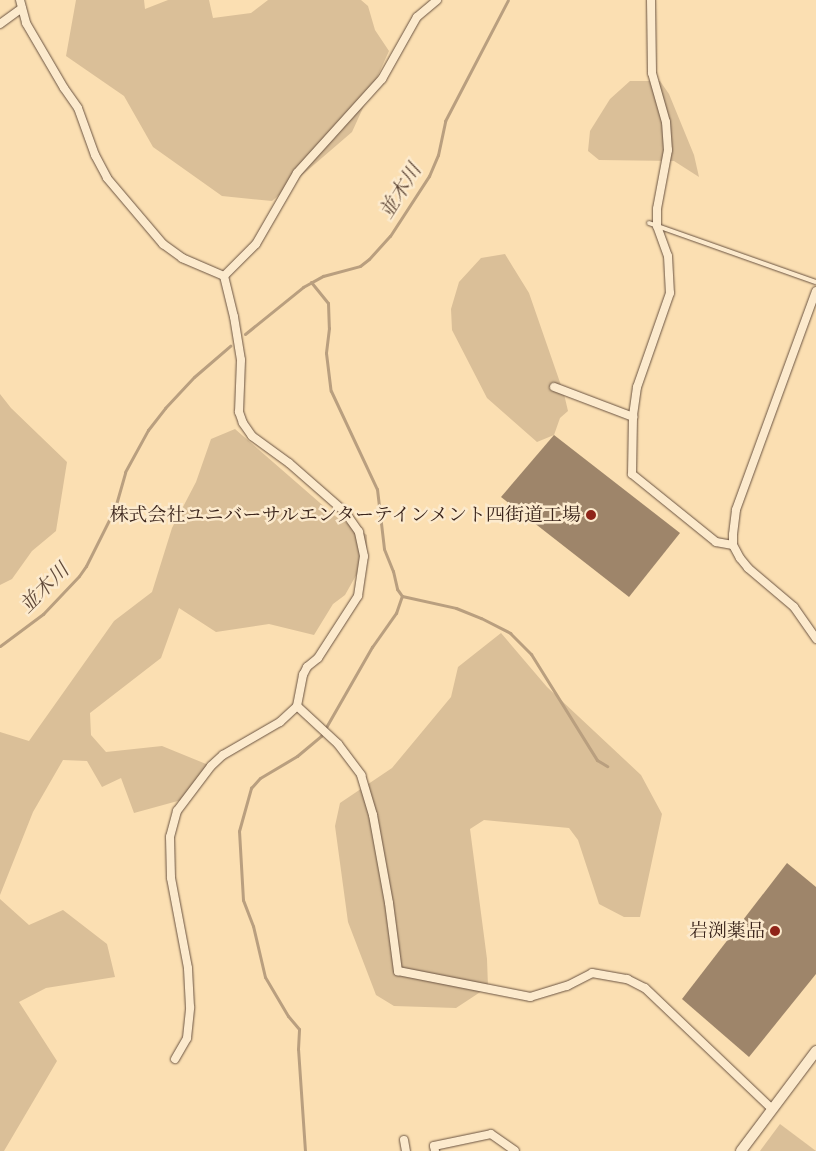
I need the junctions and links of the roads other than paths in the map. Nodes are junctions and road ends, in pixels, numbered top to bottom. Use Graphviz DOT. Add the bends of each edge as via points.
graph roads {
  1 [pos="437,0"];
  2 [pos="651,0"];
  3 [pos="21,4"];
  4 [pos="0,24"];
  5 [pos="653,224"];
  6 [pos="224,276"];
  7 [pos="816,282"];
  8 [pos="816,290"];
  9 [pos="554,387"];
  10 [pos="633,417"];
  11 [pos="733,545"];
  12 [pos="816,639"];
  13 [pos="297,706"];
  14 [pos="816,1051"];
  15 [pos="175,1059"];
  16 [pos="772,1109"];
  17 [pos="404,1140"];
  18 [pos="406,1151"];
  19 [pos="435,1151"];
  20 [pos="515,1151"];
  21 [pos="741,1151"];
  1 -- 6 [label="street" via="417,17 382,79 297,173 256,244"];
  2 -- 5 [label="street" via="652,73 666,122 668,150"];
  3 -- 4 [label="street"];
  3 -- 6 [label="street" via="26,23 78,108 107,178 163,244 182,258"];
  5 -- 7 [label="lane"];
  5 -- 10 [label="street" via="668,256 670,293 637,387"];
  6 -- 13 [label="street" via="241,360 239,412 243,423 252,436 289,463 345,512 359,532 363,550 358,596 318,658 307,667"];
  8 -- 11 [label="street" via="736,510"];
  9 -- 10 [label="street"];
  10 -- 11 [label="street" via="632,474 716,542"];
  11 -- 12 [label="street" via="748,568 794,607"];
  13 -- 15 [label="street" via="280,722 217,760 174,818 170,837 171,878 188,968 190,1007 187,1038"];
  13 -- 16 [label="street" via="338,744 361,775 375,825 398,971 530,997 568,986 592,973 627,979 645,988"];
  14 -- 16 [label="street"];
  16 -- 21 [label="street"];
  17 -- 18 [label="street"];
  19 -- 20 [label="street" via="434,1146 491,1134"];
}
